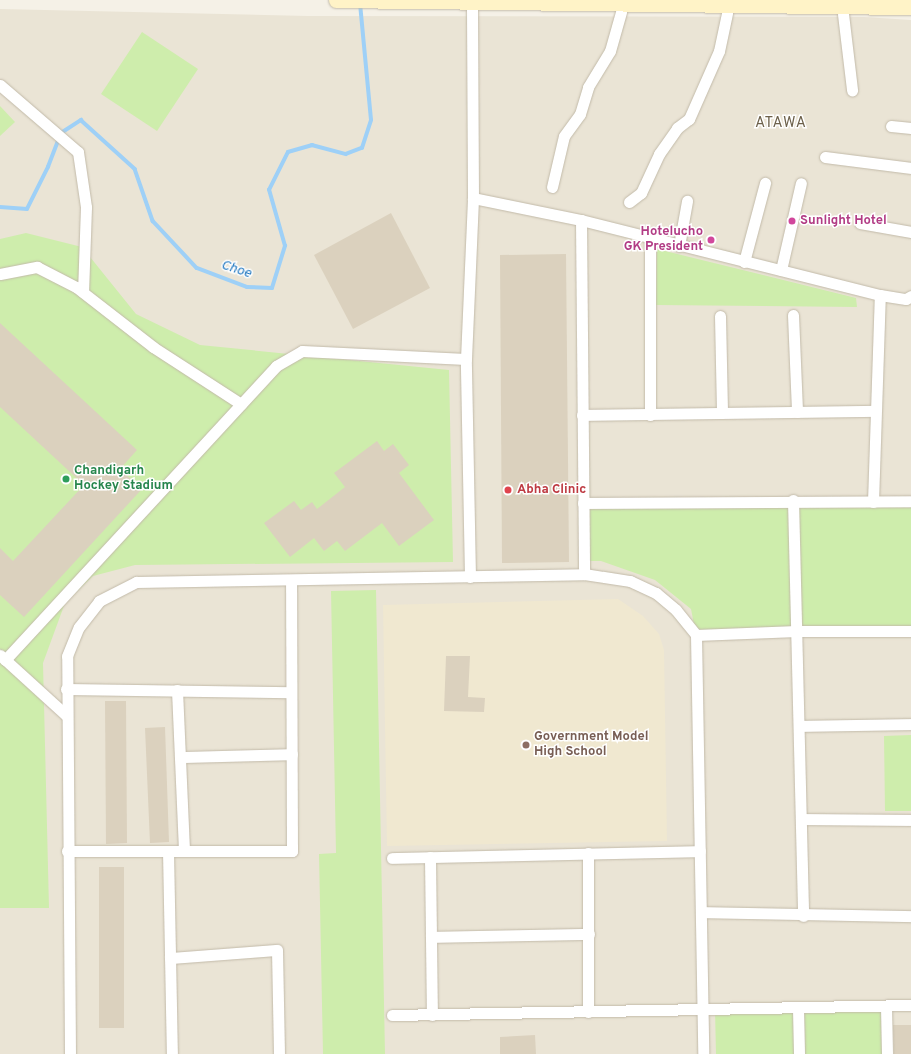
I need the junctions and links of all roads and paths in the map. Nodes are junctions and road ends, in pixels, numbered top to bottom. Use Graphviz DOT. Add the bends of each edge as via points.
graph roads {
  1 [pos="336,0"];
  2 [pos="472,3"];
  3 [pos="911,8"];
  4 [pos="621,12"];
  5 [pos="727,13"];
  6 [pos="843,14"];
  7 [pos="0,85"];
  8 [pos="852,90"];
  9 [pos="891,126"];
  10 [pos="911,128"];
  11 [pos="825,157"];
  12 [pos="911,168"];
  13 [pos="765,183"];
  14 [pos="801,183"];
  15 [pos="552,187"];
  16 [pos="473,198"];
  17 [pos="686,201"];
  18 [pos="629,202"];
  19 [pos="581,220"];
  20 [pos="860,223"];
  21 [pos="911,232"];
  22 [pos="650,239"];
  23 [pos="679,246"];
  24 [pos="744,262"];
  25 [pos="780,270"];
  26 [pos="0,274"];
  27 [pos="83,292"];
  28 [pos="880,294"];
  29 [pos="911,296"];
  30 [pos="793,315"];
  31 [pos="720,316"];
  32 [pos="466,359"];
  33 [pos="241,404"];
  34 [pos="875,411"];
  35 [pos="796,412"];
  36 [pos="722,413"];
  37 [pos="650,415"];
  38 [pos="582,416"];
  39 [pos="793,500"];
  40 [pos="911,501"];
  41 [pos="874,502"];
  42 [pos="583,503"];
  43 [pos="584,574"];
  44 [pos="470,577"];
  45 [pos="291,580"];
  46 [pos="797,631"];
  47 [pos="911,631"];
  48 [pos="696,635"];
  49 [pos="2,658"];
  50 [pos="66,689"];
  51 [pos="177,690"];
  52 [pos="292,692"];
  53 [pos="66,715"];
  54 [pos="911,724"];
  55 [pos="800,726"];
  56 [pos="292,754"];
  57 [pos="180,757"];
  58 [pos="803,819"];
  59 [pos="911,820"];
  60 [pos="700,850"];
  61 [pos="67,851"];
  62 [pos="168,851"];
  63 [pos="184,851"];
  64 [pos="588,853"];
  65 [pos="430,857"];
  66 [pos="392,858"];
  67 [pos="701,912"];
  68 [pos="803,916"];
  69 [pos="911,916"];
  70 [pos="588,934"];
  71 [pos="431,937"];
  72 [pos="170,958"];
  73 [pos="911,1005"];
  74 [pos="886,1006"];
  75 [pos="798,1008"];
  76 [pos="702,1009"];
  77 [pos="588,1012"];
  78 [pos="432,1014"];
  79 [pos="392,1015"];
  80 [pos="70,1054"];
  81 [pos="172,1054"];
  82 [pos="279,1054"];
  83 [pos="703,1054"];
  84 [pos="799,1054"];
  85 [pos="887,1054"];
  1 -- 2 [label="main road"];
  2 -- 3 [label="main road"];
  2 -- 16 [label="street"];
  4 -- 15 [label="street" via="610,51 588,87 580,114 564,136"];
  5 -- 18 [label="street" via="720,51 689,119 677,128 659,154 641,193"];
  6 -- 8 [label="street"];
  7 -- 27 [label="street" via="78,152 86,207"];
  9 -- 10 [label="street"];
  11 -- 12 [label="street"];
  13 -- 24 [label="street"];
  14 -- 25 [label="street"];
  16 -- 19 [label="street"];
  16 -- 32 [label="street"];
  17 -- 23 [label="street"];
  19 -- 22 [label="street"];
  19 -- 38 [label="street"];
  20 -- 21 [label="street"];
  22 -- 23 [label="street"];
  22 -- 37 [label="street"];
  23 -- 24 [label="street"];
  24 -- 25 [label="street"];
  25 -- 28 [label="street"];
  26 -- 27 [label="street" via="37,267"];
  27 -- 33 [label="street" via="153,347"];
  28 -- 29 [label="street" via="906,299"];
  28 -- 34 [label="street"];
  30 -- 35 [label="street"];
  31 -- 36 [label="street"];
  32 -- 33 [label="street" via="302,351 276,366"];
  32 -- 44 [label="street"];
  33 -- 49 [label="street"];
  34 -- 35 [label="street"];
  34 -- 41 [label="street"];
  35 -- 36 [label="street"];
  36 -- 37 [label="street"];
  37 -- 38 [label="street"];
  38 -- 42 [label="street"];
  39 -- 41 [label="street"];
  39 -- 42 [label="street"];
  39 -- 46 [label="street"];
  40 -- 41 [label="street"];
  42 -- 43 [label="street"];
  43 -- 44 [label="street"];
  43 -- 48 [label="street" via="630,581 656,593 676,610"];
  44 -- 45 [label="street"];
  45 -- 50 [label="street" via="136,582 99,601 79,627 67,656"];
  45 -- 52 [label="street"];
  46 -- 47 [label="street"];
  46 -- 48 [label="street"];
  46 -- 55 [label="street"];
  48 -- 60 [label="street"];
  49 -- 53 [label="street"];
  50 -- 51 [label="street"];
  50 -- 53 [label="street"];
  51 -- 52 [label="street"];
  51 -- 57 [label="street"];
  52 -- 56 [label="street"];
  53 -- 61 [label="street"];
  54 -- 55 [label="street"];
  55 -- 58 [label="street"];
  56 -- 57 [label="street"];
  56 -- 63 [label="street" via="292,851"];
  57 -- 63 [label="street"];
  58 -- 59 [label="street"];
  58 -- 68 [label="street"];
  60 -- 64 [label="street"];
  60 -- 67 [label="street"];
  61 -- 62 [label="street"];
  61 -- 80 [label="street"];
  62 -- 63 [label="street"];
  62 -- 72 [label="street"];
  64 -- 65 [label="street"];
  64 -- 70 [label="street"];
  65 -- 66 [label="street"];
  65 -- 71 [label="street"];
  67 -- 68 [label="street"];
  67 -- 76 [label="street"];
  68 -- 69 [label="street"];
  70 -- 71 [label="street"];
  70 -- 77 [label="street"];
  71 -- 78 [label="street"];
  72 -- 81 [label="street"];
  72 -- 82 [label="street" via="277,950"];
  73 -- 74 [label="street"];
  74 -- 75 [label="street"];
  74 -- 85 [label="street"];
  75 -- 76 [label="street"];
  75 -- 84 [label="street"];
  76 -- 77 [label="street"];
  76 -- 83 [label="street"];
  77 -- 78 [label="street"];
  78 -- 79 [label="street"];
}
